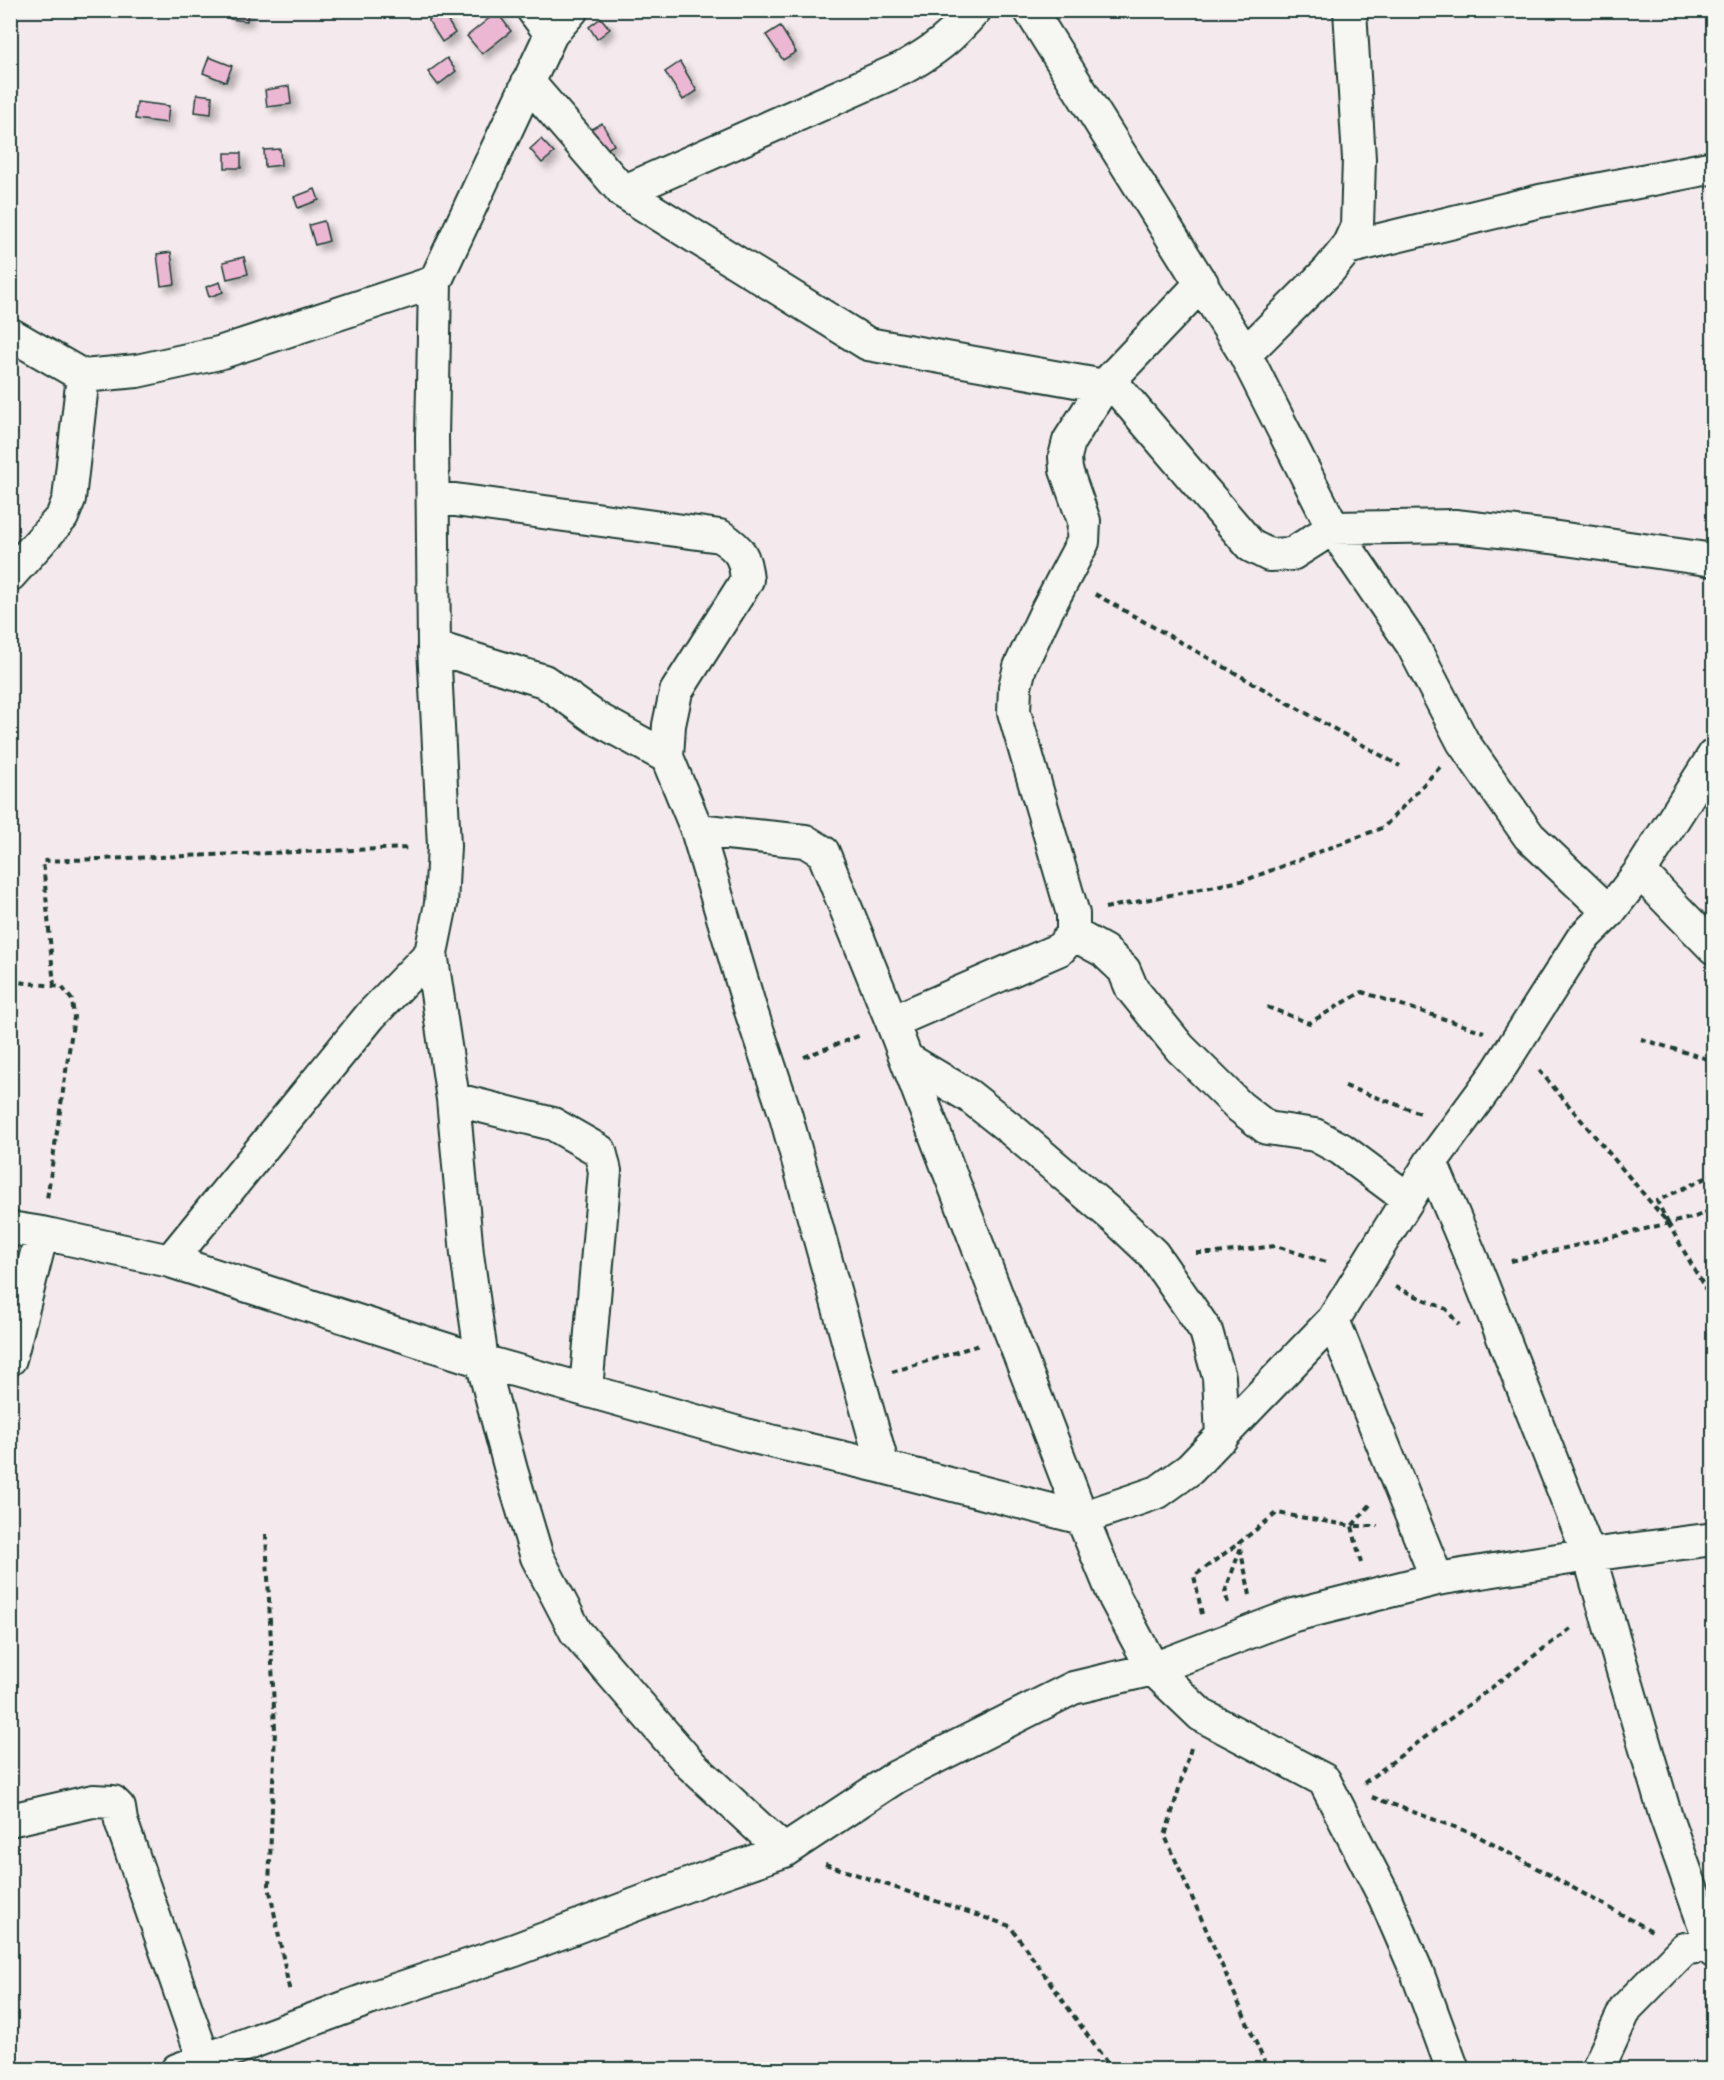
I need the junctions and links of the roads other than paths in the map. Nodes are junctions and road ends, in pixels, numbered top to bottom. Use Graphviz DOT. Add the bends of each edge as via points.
graph roads {
  1 [pos="572,10"];
  2 [pos="975,10"];
  3 [pos="1030,10"];
  4 [pos="1350,10"];
  5 [pos="542,22"];
  6 [pos="528,82"];
  7 [pos="1713,167"];
  8 [pos="623,192"];
  9 [pos="1347,248"];
  10 [pos="435,282"];
  11 [pos="1202,283"];
  12 [pos="10,334"];
  13 [pos="1245,354"];
  14 [pos="83,376"];
  15 [pos="1107,383"];
  16 [pos="433,497"];
  17 [pos="1333,528"];
  18 [pos="1713,560"];
  19 [pos="10,575"];
  20 [pos="434,647"];
  21 [pos="1713,755"];
  22 [pos="667,757"];
  23 [pos="697,830"];
  24 [pos="1640,872"];
  25 [pos="1609,912"];
  26 [pos="1073,924"];
  27 [pos="1713,948"];
  28 [pos="431,953"];
  29 [pos="892,1022"];
  30 [pos="907,1059"];
  31 [pos="453,1099"];
  32 [pos="1431,1162"];
  33 [pos="1408,1199"];
  34 [pos="10,1228"];
  35 [pos="42,1233"];
  36 [pos="170,1261"];
  37 [pos="1333,1320"];
  38 [pos="10,1359"];
  39 [pos="482,1361"];
  40 [pos="586,1390"];
  41 [pos="1222,1437"];
  42 [pos="883,1467"];
  43 [pos="1082,1518"];
  44 [pos="1713,1539"];
  45 [pos="1589,1555"];
  46 [pos="1437,1579"];
  47 [pos="1153,1669"];
  48 [pos="10,1820"];
  49 [pos="784,1851"];
  50 [pos="1703,1948"];
  51 [pos="190,2065"];
  52 [pos="1453,2070"];
  53 [pos="1600,2070"];
  1 -- 5 [label="street"];
  2 -- 8 [label="street" via="951,37 903,68"];
  3 -- 11 [label="street"];
  4 -- 9 [label="street" via="1359,159 1357,226"];
  5 -- 6 [label="street"];
  6 -- 8 [label="street"];
  6 -- 10 [label="street"];
  7 -- 9 [label="street" via="1549,199"];
  8 -- 15 [label="street" via="868,344"];
  9 -- 13 [label="street"];
  10 -- 14 [label="street" via="219,353 137,371"];
  10 -- 16 [label="street"];
  11 -- 13 [label="street"];
  11 -- 15 [label="street"];
  12 -- 14 [label="street"];
  13 -- 17 [label="street"];
  14 -- 19 [label="street" via="69,499 62,517"];
  15 -- 17 [label="street" via="1251,546 1269,555 1292,554"];
  15 -- 26 [label="street" via="1069,441 1065,456 1084,521 1083,542 1024,658 1015,687 1014,712"];
  16 -- 20 [label="street"];
  16 -- 22 [label="street" via="720,536 735,546 745,561 747,580 676,692"];
  17 -- 18 [label="street" via="1455,526"];
  17 -- 25 [label="street" via="1412,644 1463,742 1529,836"];
  20 -- 22 [label="street" via="544,681 596,718"];
  20 -- 28 [label="street" via="444,846 441,904"];
  21 -- 24 [label="street"];
  22 -- 23 [label="street"];
  23 -- 29 [label="street" via="805,841 823,852"];
  23 -- 42 [label="street" via="785,1113"];
  24 -- 25 [label="street"];
  24 -- 27 [label="street"];
  25 -- 32 [label="street" via="1582,939 1516,1043"];
  26 -- 29 [label="street" via="1060,949"];
  26 -- 33 [label="street" via="1124,970 1132,988 1180,1048 1240,1107 1267,1128 1324,1139"];
  28 -- 31 [label="street"];
  28 -- 36 [label="street" via="371,1015"];
  29 -- 30 [label="street"];
  30 -- 41 [label="street" via="969,1096 1012,1130 1153,1254 1206,1331 1219,1377"];
  30 -- 43 [label="street"];
  31 -- 39 [label="street" via="467,1254"];
  31 -- 40 [label="street" via="553,1124 600,1151 605,1171"];
  32 -- 33 [label="street"];
  32 -- 45 [label="street"];
  33 -- 37 [label="street"];
  34 -- 35 [label="street"];
  35 -- 36 [label="street"];
  35 -- 38 [label="street"];
  36 -- 39 [label="street"];
  37 -- 41 [label="street"];
  37 -- 46 [label="street"];
  39 -- 40 [label="street"];
  39 -- 49 [label="street" via="537,1557 576,1632 690,1765"];
  40 -- 42 [label="street" via="749,1436"];
  41 -- 43 [label="street" via="1190,1469 1158,1492"];
  42 -- 43 [label="street"];
  43 -- 47 [label="street" via="1115,1598"];
  44 -- 45 [label="street"];
  45 -- 46 [label="street"];
  45 -- 50 [label="street"];
  46 -- 47 [label="street" via="1294,1615"];
  47 -- 49 [label="street" via="1073,1688 896,1777"];
  47 -- 52 [label="street" via="1201,1715 1324,1780 1385,1898"];
  48 -- 51 [label="street" via="93,1801 113,1802 119,1808"];
  49 -- 51 [label="street"];
  50 -- 53 [label="street" via="1626,2008"];
}
